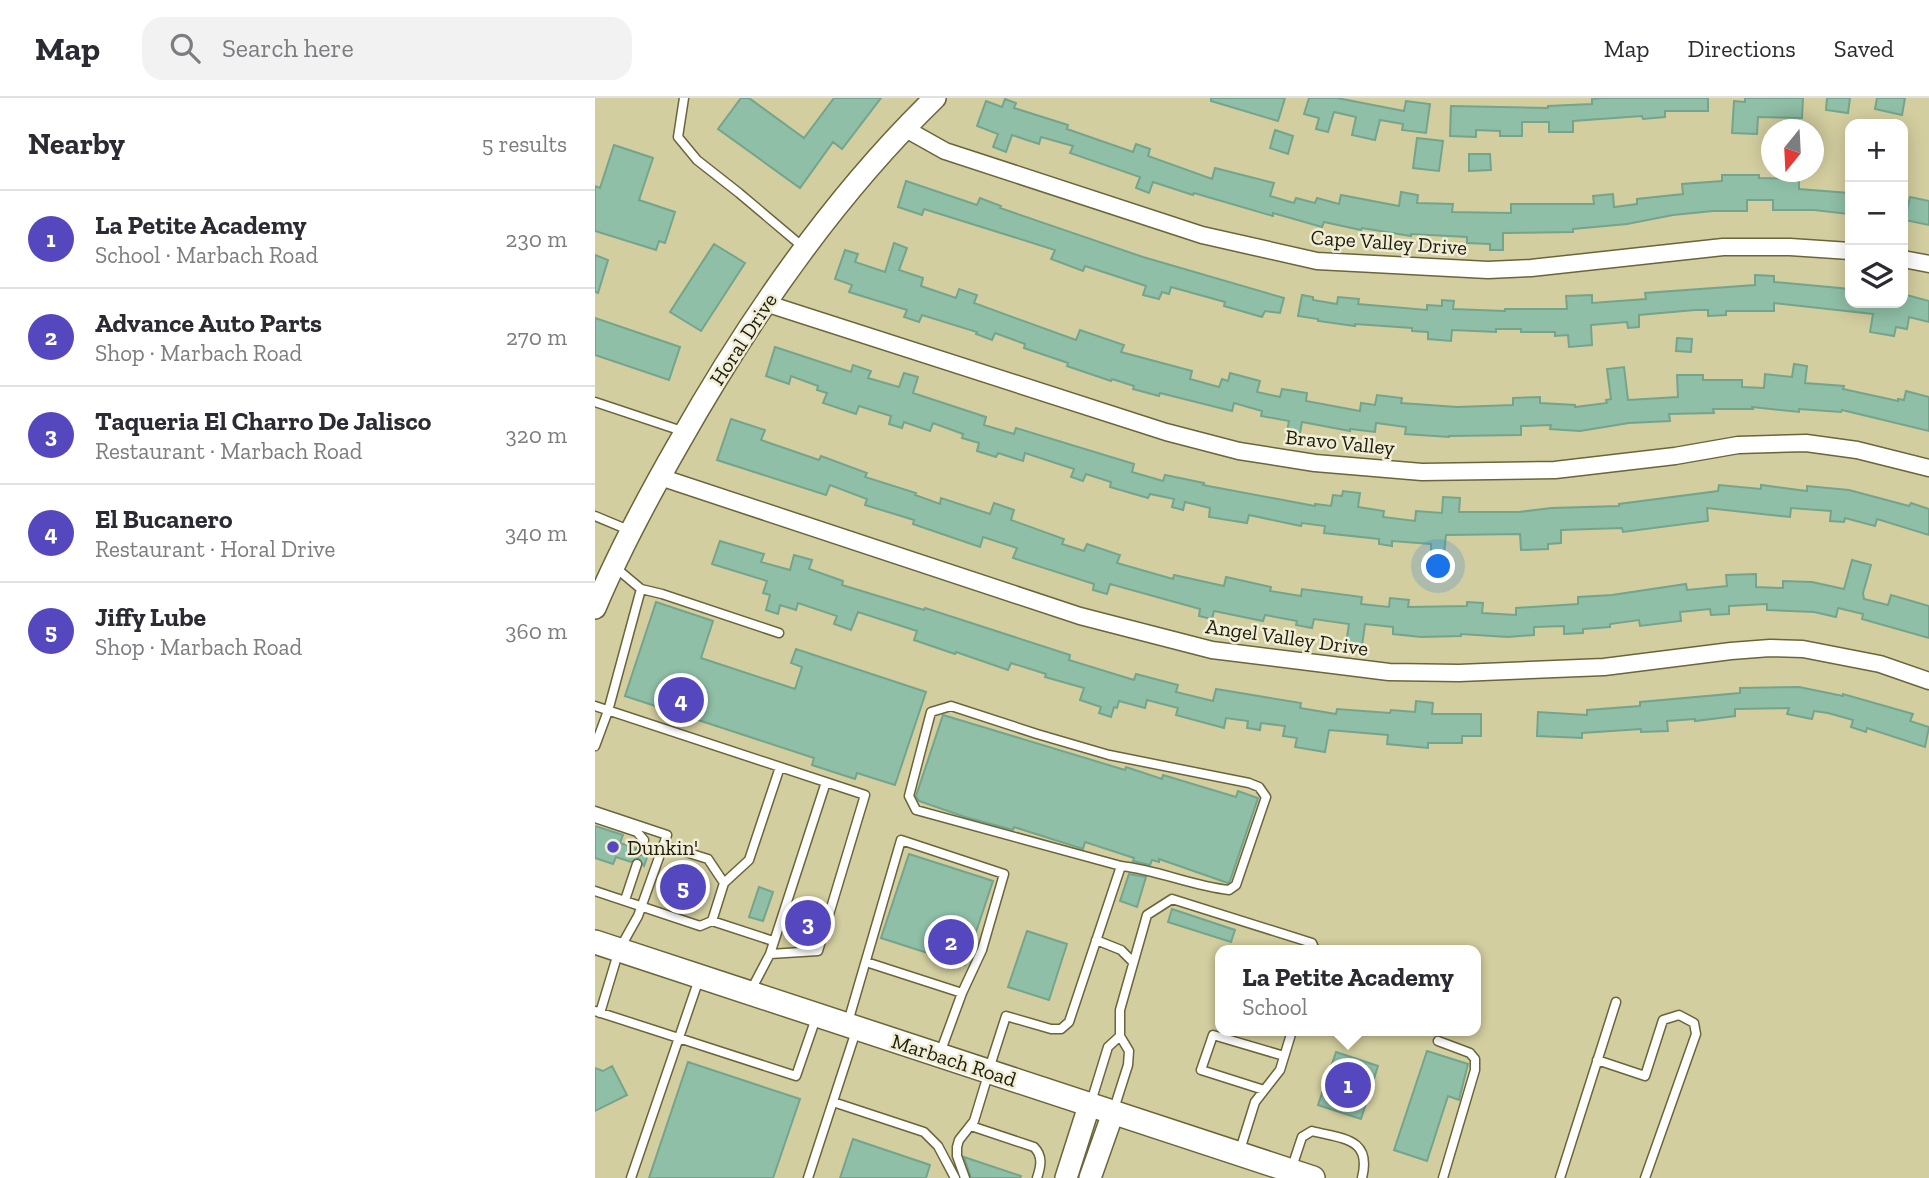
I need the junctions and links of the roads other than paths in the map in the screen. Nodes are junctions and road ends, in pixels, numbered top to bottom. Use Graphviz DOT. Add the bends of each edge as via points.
graph roads {
  1 [pos="684,98"];
  2 [pos="935,98"];
  3 [pos="904,128"];
  4 [pos="805,249"];
  5 [pos="1845,251"];
  6 [pos="1908,260"];
  7 [pos="1929,264"];
  8 [pos="765,303"];
  9 [pos="595,402"];
  10 [pos="685,432"];
  11 [pos="1929,468"];
  12 [pos="660,477"];
  13 [pos="596,520"];
  14 [pos="631,531"];
  15 [pos="613,566"];
  16 [pos="641,589"];
  17 [pos="595,608"];
  18 [pos="779,633"];
  19 [pos="1929,681"];
  20 [pos="595,706"];
  21 [pos="608,711"];
  22 [pos="595,746"];
  23 [pos="780,767"];
  24 [pos="826,782"];
  25 [pos="595,810"];
  26 [pos="595,818"];
  27 [pos="663,845"];
  28 [pos="641,850"];
  29 [pos="637,864"];
  30 [pos="1121,866"];
  31 [pos="724,883"];
  32 [pos="595,891"];
  33 [pos="625,900"];
  34 [pos="642,905"];
  35 [pos="712,921"];
  36 [pos="1096,940"];
  37 [pos="773,941"];
  38 [pos="595,942"];
  39 [pos="1313,945"];
  40 [pos="619,950"];
  41 [pos="770,954"];
  42 [pos="866,962"];
  43 [pos="1133,962"];
  44 [pos="700,976"];
  45 [pos="750,992"];
  46 [pos="962,993"];
  47 [pos="1616,1002"];
  48 [pos="597,1012"];
  49 [pos="817,1015"];
  50 [pos="852,1026"];
  51 [pos="1120,1036"];
  52 [pos="1215,1036"];
  53 [pos="1216,1036"];
  54 [pos="1290,1036"];
  55 [pos="679,1039"];
  56 [pos="1438,1041"];
  57 [pos="939,1055"];
  58 [pos="1284,1056"];
  59 [pos="1597,1060"];
  60 [pos="989,1072"];
  61 [pos="1264,1090"];
  62 [pos="833,1102"];
  63 [pos="1089,1105"];
  64 [pos="1112,1113"];
  65 [pos="971,1126"];
  66 [pos="1239,1153"];
  67 [pos="1302,1174"];
  68 [pos="631,1178"];
  69 [pos="808,1178"];
  70 [pos="955,1178"];
  71 [pos="965,1178"];
  72 [pos="1037,1178"];
  73 [pos="1066,1178"];
  74 [pos="1090,1178"];
  75 [pos="1361,1178"];
  76 [pos="1443,1178"];
  77 [pos="1560,1178"];
  78 [pos="1645,1178"];
  1 -- 4 [label="lane" via="678,137 697,160"];
  2 -- 3 [label="street, Horal Drive"];
  3 -- 4 [label="street, Horal Drive"];
  3 -- 5 [label="street, Cape Valley Drive" via="945,150 1202,235 1317,261 1488,270 1723,247"];
  4 -- 8 [label="street, Horal Drive"];
  6 -- 7 [label="street"];
  8 -- 10 [label="street, Horal Drive"];
  8 -- 11 [label="street, Bravo Valley" via="1165,432 1239,451 1315,463 1422,472 1555,470 1738,445 1805,443"];
  9 -- 10 [label="lane"];
  10 -- 12 [label="street, Horal Drive"];
  12 -- 14 [label="street, Horal Drive"];
  12 -- 19 [label="street, Angel Valley Drive" via="1080,616 1212,650 1389,672 1459,673 1604,667 1731,651 1803,649 1880,664"];
  13 -- 14 [label="lane"];
  14 -- 15 [label="street, Horal Drive"];
  15 -- 16 [label="lane"];
  15 -- 17 [label="street, Horal Drive"];
  16 -- 18 [label="lane"];
  16 -- 21 [label="lane"];
  20 -- 21 [label="lane"];
  21 -- 22 [label="lane"];
  21 -- 23 [label="lane"];
  23 -- 24 [label="lane"];
  23 -- 31 [label="lane" via="749,860"];
  24 -- 37 [label="lane"];
  24 -- 41 [label="lane" via="865,795 817,951"];
  25 -- 27 [label="lane" via="667,835"];
  26 -- 28 [label="lane" via="637,832 644,840"];
  27 -- 31 [label="lane" via="708,859"];
  27 -- 34 [label="lane"];
  29 -- 33 [label="lane"];
  30 -- 30 [label="lane" via="1229,890 1236,885 1266,797 1249,783 1109,755 951,706 931,712 909,796 916,810"];
  30 -- 36 [label="lane"];
  31 -- 35 [label="lane"];
  32 -- 33 [label="lane"];
  33 -- 34 [label="lane"];
  34 -- 35 [label="lane" via="700,926"];
  34 -- 40 [label="lane"];
  35 -- 37 [label="lane"];
  36 -- 43 [label="lane" via="1121,950"];
  36 -- 60 [label="lane" via="1069,1021 1061,1030 1006,1016"];
  37 -- 41 [label="lane"];
  38 -- 40 [label="main road, Marbach Road"];
  39 -- 43 [label="lane" via="1172,900 1147,915"];
  40 -- 44 [label="main road, Marbach Road"];
  40 -- 48 [label="lane"];
  41 -- 45 [label="lane"];
  42 -- 46 [label="lane"];
  42 -- 46 [label="lane" via="901,840 1004,874 982,950"];
  42 -- 50 [label="lane"];
  43 -- 51 [label="lane" via="1120,1010"];
  44 -- 45 [label="main road, Marbach Road"];
  44 -- 55 [label="lane"];
  45 -- 49 [label="main road, Marbach Road"];
  46 -- 57 [label="lane"];
  47 -- 59 [label="lane"];
  48 -- 55 [label="lane"];
  49 -- 50 [label="main road, Marbach Road"];
  49 -- 55 [label="lane" via="796,1076"];
  50 -- 57 [label="main road, Marbach Road"];
  50 -- 62 [label="lane"];
  51 -- 63 [label="lane" via="1108,1047"];
  51 -- 64 [label="lane" via="1129,1051 1128,1065"];
  52 -- 61 [label="lane" via="1201,1070"];
  53 -- 58 [label="lane"];
  54 -- 58 [label="lane"];
  55 -- 68 [label="lane"];
  56 -- 76 [label="lane" via="1475,1059"];
  57 -- 60 [label="main road, Marbach Road"];
  58 -- 61 [label="lane" via="1280,1070"];
  59 -- 77 [label="lane"];
  59 -- 78 [label="lane" via="1645,1076 1663,1020 1679,1015 1694,1023 1696,1034"];
  60 -- 63 [label="main road, Marbach Road"];
  60 -- 65 [label="lane"];
  61 -- 66 [label="lane" via="1255,1102"];
  62 -- 69 [label="lane"];
  62 -- 70 [label="lane" via="924,1132 938,1146"];
  63 -- 64 [label="main road, Marbach Road"];
  63 -- 73 [label="street"];
  64 -- 66 [label="main road, Marbach Road"];
  64 -- 74 [label="street"];
  65 -- 71 [label="lane" via="957,1147"];
  65 -- 72 [label="lane" via="1034,1147 1041,1162"];
  66 -- 67 [label="main road, Marbach Road"];
  67 -- 75 [label="lane" via="1302,1137 1312,1130 1355,1143 1364,1154"];
}
